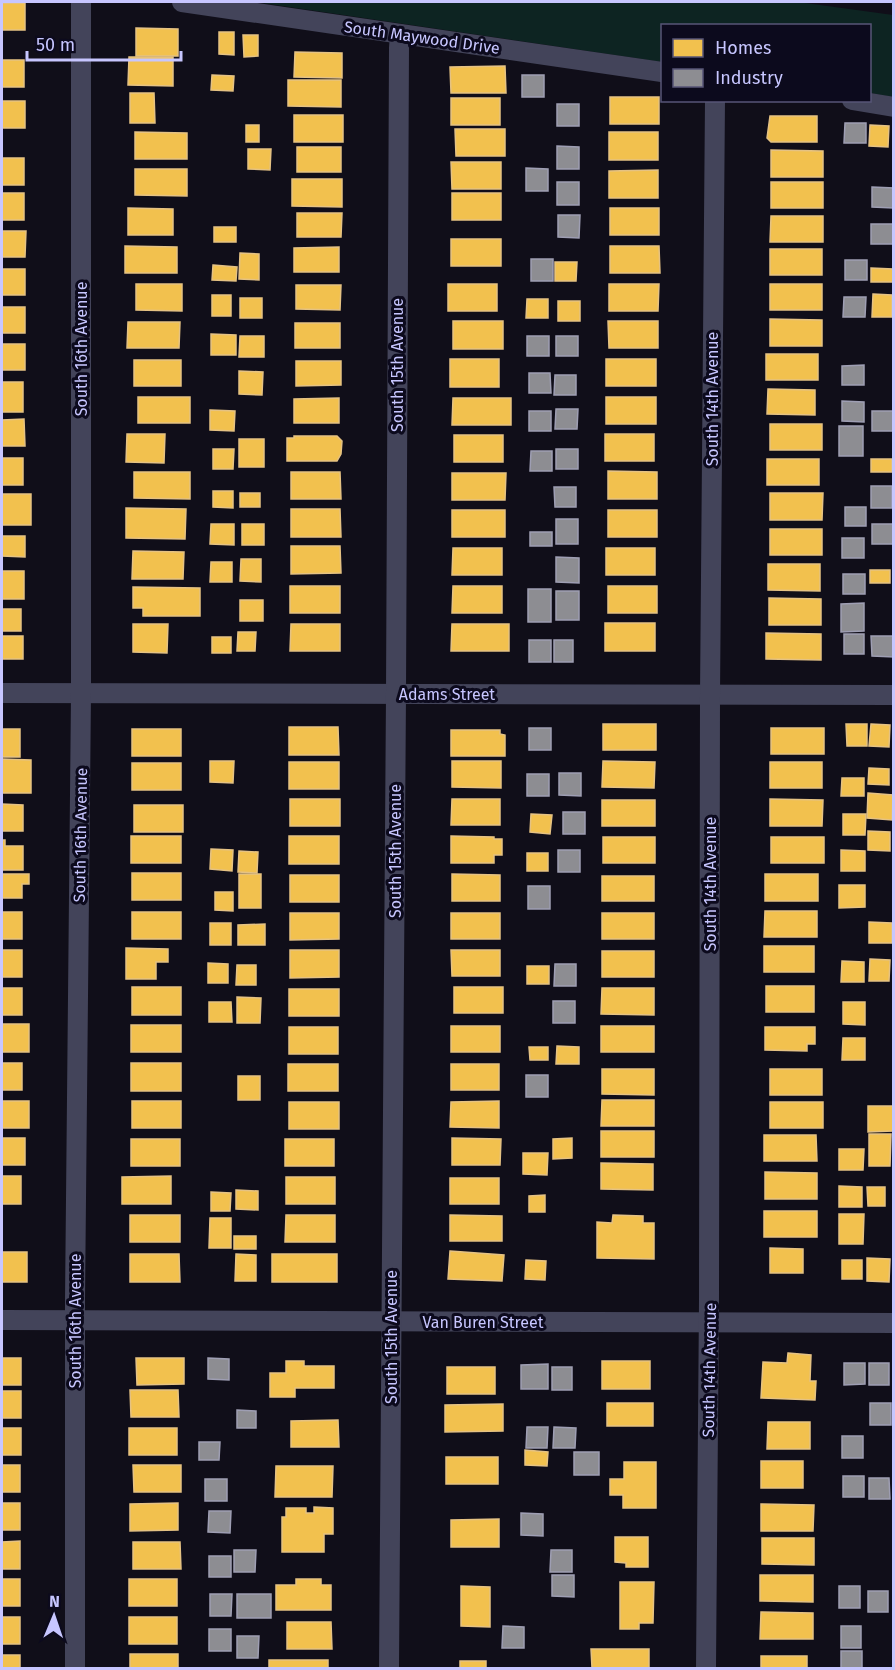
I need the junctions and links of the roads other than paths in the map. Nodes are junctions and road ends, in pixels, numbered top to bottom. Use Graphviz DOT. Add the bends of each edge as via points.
graph roads {
  1 [pos="81,2"];
  2 [pos="182,2"];
  3 [pos="400,34"];
  4 [pos="661,72"];
  5 [pos="715,102"];
  6 [pos="864,102"];
  7 [pos="894,107"];
  8 [pos="2,693"];
  9 [pos="81,693"];
  10 [pos="396,694"];
  11 [pos="710,695"];
  12 [pos="894,695"];
  13 [pos="2,1320"];
  14 [pos="75,1320"];
  15 [pos="391,1321"];
  16 [pos="709,1322"];
  17 [pos="894,1323"];
  18 [pos="75,1668"];
  19 [pos="389,1668"];
  20 [pos="706,1668"];
  1 -- 9 [label="street, South 16th Avenue"];
  2 -- 3 [label="street, South Maywood Drive"];
  3 -- 4 [label="street, South Maywood Drive"];
  3 -- 10 [label="street, South 15th Avenue"];
  5 -- 11 [label="street, South 14th Avenue"];
  6 -- 7 [label="street"];
  8 -- 9 [label="street, Adams Street"];
  9 -- 10 [label="street, Adams Street"];
  9 -- 14 [label="street, South 16th Avenue"];
  10 -- 11 [label="street, Adams Street"];
  10 -- 15 [label="street, South 15th Avenue"];
  11 -- 12 [label="street, Adams Street"];
  11 -- 16 [label="street, South 14th Avenue"];
  13 -- 14 [label="street, Van Buren Street"];
  14 -- 15 [label="street, Van Buren Street"];
  14 -- 18 [label="street, South 16th Avenue"];
  15 -- 16 [label="street, Van Buren Street"];
  15 -- 19 [label="street, South 15th Avenue"];
  16 -- 17 [label="street, Van Buren Street"];
  16 -- 20 [label="street, South 14th Avenue"];
}
